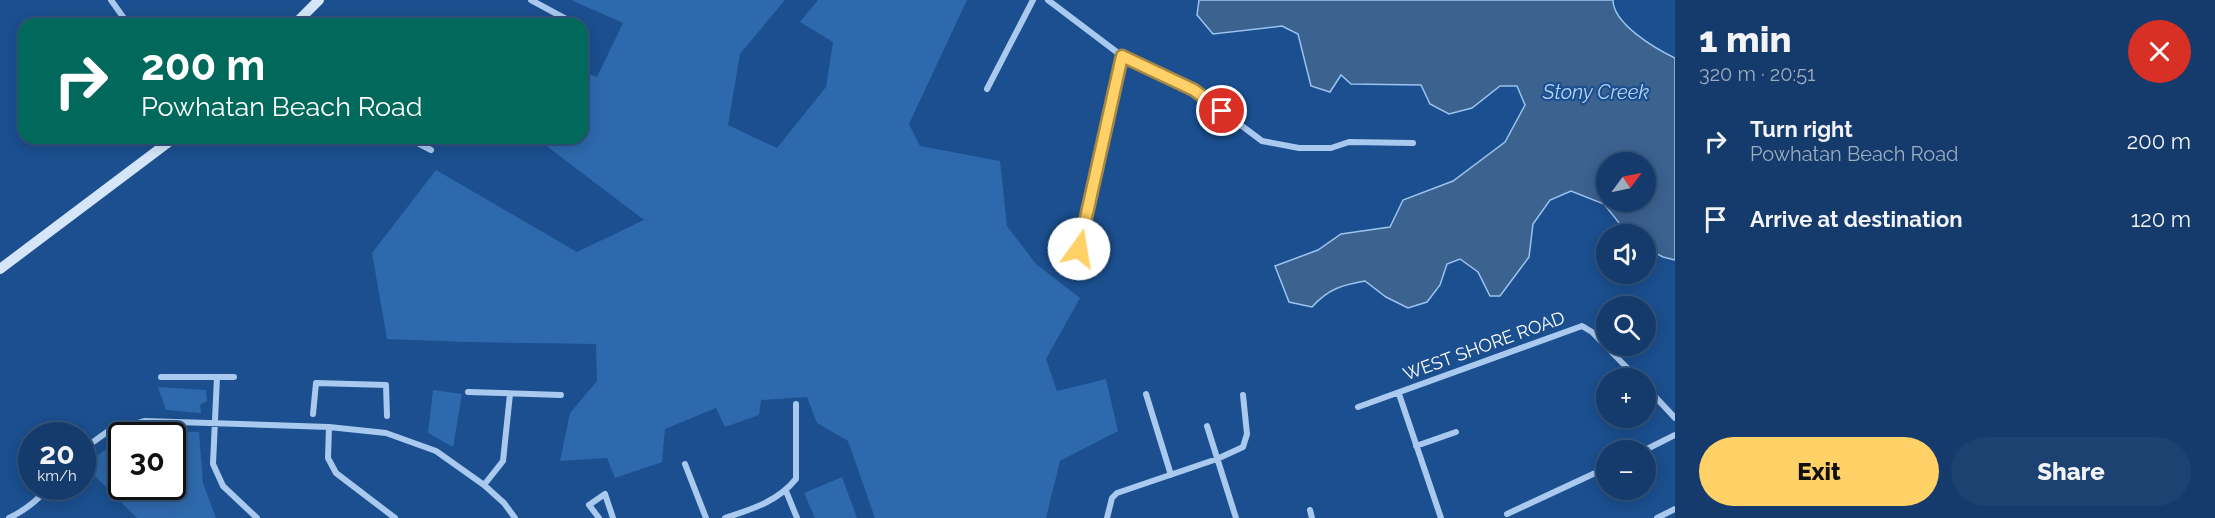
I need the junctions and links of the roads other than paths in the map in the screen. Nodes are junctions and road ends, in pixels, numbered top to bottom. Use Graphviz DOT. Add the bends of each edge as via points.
graph roads {
  1 [pos="111,0"];
  2 [pos="319,0"];
  3 [pos="531,0"];
  4 [pos="1033,0"];
  5 [pos="1048,0"];
  6 [pos="124,18"];
  7 [pos="301,18"];
  8 [pos="564,18"];
  9 [pos="1122,56"];
  10 [pos="987,89"];
  11 [pos="1413,143"];
  12 [pos="166,144"];
  13 [pos="420,144"];
  14 [pos="431,150"];
  15 [pos="1079,249"];
  16 [pos="0,269"];
  17 [pos="1627,368"];
  18 [pos="161,377"];
  19 [pos="217,377"];
  20 [pos="234,377"];
  21 [pos="468,392"];
  22 [pos="510,394"];
  23 [pos="1146,394"];
  24 [pos="1398,394"];
  25 [pos="561,395"];
  26 [pos="1243,395"];
  27 [pos="1656,398"];
  28 [pos="796,404"];
  29 [pos="1359,407"];
  30 [pos="313,414"];
  31 [pos="387,416"];
  32 [pos="1675,418"];
  33 [pos="216,424"];
  34 [pos="1206,426"];
  35 [pos="329,427"];
  36 [pos="1456,432"];
  37 [pos="1675,435"];
  38 [pos="96,440"];
  39 [pos="1656,444"];
  40 [pos="1416,446"];
  41 [pos="1217,459"];
  42 [pos="685,464"];
  43 [pos="1596,473"];
  44 [pos="1171,475"];
  45 [pos="484,485"];
  46 [pos="786,491"];
  47 [pos="38,500"];
  48 [pos="1675,509"];
  49 [pos="1310,510"];
  50 [pos="1507,514"];
  51 [pos="9,518"];
  52 [pos="257,518"];
  53 [pos="395,518"];
  54 [pos="515,518"];
  55 [pos="599,518"];
  56 [pos="614,518"];
  57 [pos="706,518"];
  58 [pos="724,518"];
  59 [pos="797,518"];
  60 [pos="1107,518"];
  61 [pos="1236,518"];
  62 [pos="1312,518"];
  63 [pos="1441,518"];
  64 [pos="1657,518"];
  1 -- 6 [label="street"];
  2 -- 7 [label="main road"];
  3 -- 8 [label="street"];
  4 -- 10 [label="street"];
  5 -- 9 [label="street"];
  9 -- 11 [label="street" via="1194,90 1262,141 1299,148 1331,148 1349,142"];
  9 -- 15 [label="street"];
  12 -- 16 [label="main road"];
  13 -- 14 [label="street"];
  17 -- 24 [label="street, WEST SHORE ROAD" via="1592,332 1582,327"];
  18 -- 19 [label="street"];
  19 -- 20 [label="street"];
  19 -- 33 [label="street"];
  21 -- 22 [label="street"];
  22 -- 25 [label="street"];
  22 -- 45 [label="street" via="503,461"];
  23 -- 44 [label="street"];
  24 -- 29 [label="street, WEST SHORE ROAD"];
  24 -- 40 [label="street"];
  26 -- 41 [label="street" via="1247,434 1243,447"];
  27 -- 32 [label="street"];
  28 -- 46 [label="street" via="796,479"];
  30 -- 31 [label="street" via="316,383 386,385"];
  33 -- 35 [label="street"];
  33 -- 38 [label="street" via="146,421 107,432"];
  33 -- 52 [label="street" via="213,464 224,486"];
  34 -- 41 [label="street"];
  35 -- 45 [label="street" via="386,433 436,451"];
  35 -- 53 [label="street" via="328,458 336,473"];
  36 -- 40 [label="street"];
  37 -- 39 [label="street"];
  40 -- 63 [label="street"];
  41 -- 44 [label="street"];
  41 -- 61 [label="street"];
  42 -- 57 [label="street"];
  43 -- 50 [label="street"];
  44 -- 60 [label="street" via="1117,493"];
  45 -- 54 [label="street"];
  46 -- 58 [label="street" via="765,504"];
  46 -- 59 [label="street"];
  47 -- 51 [label="street"];
  48 -- 64 [label="street"];
  49 -- 62 [label="street"];
  55 -- 56 [label="street" via="589,505 605,494"];
}
